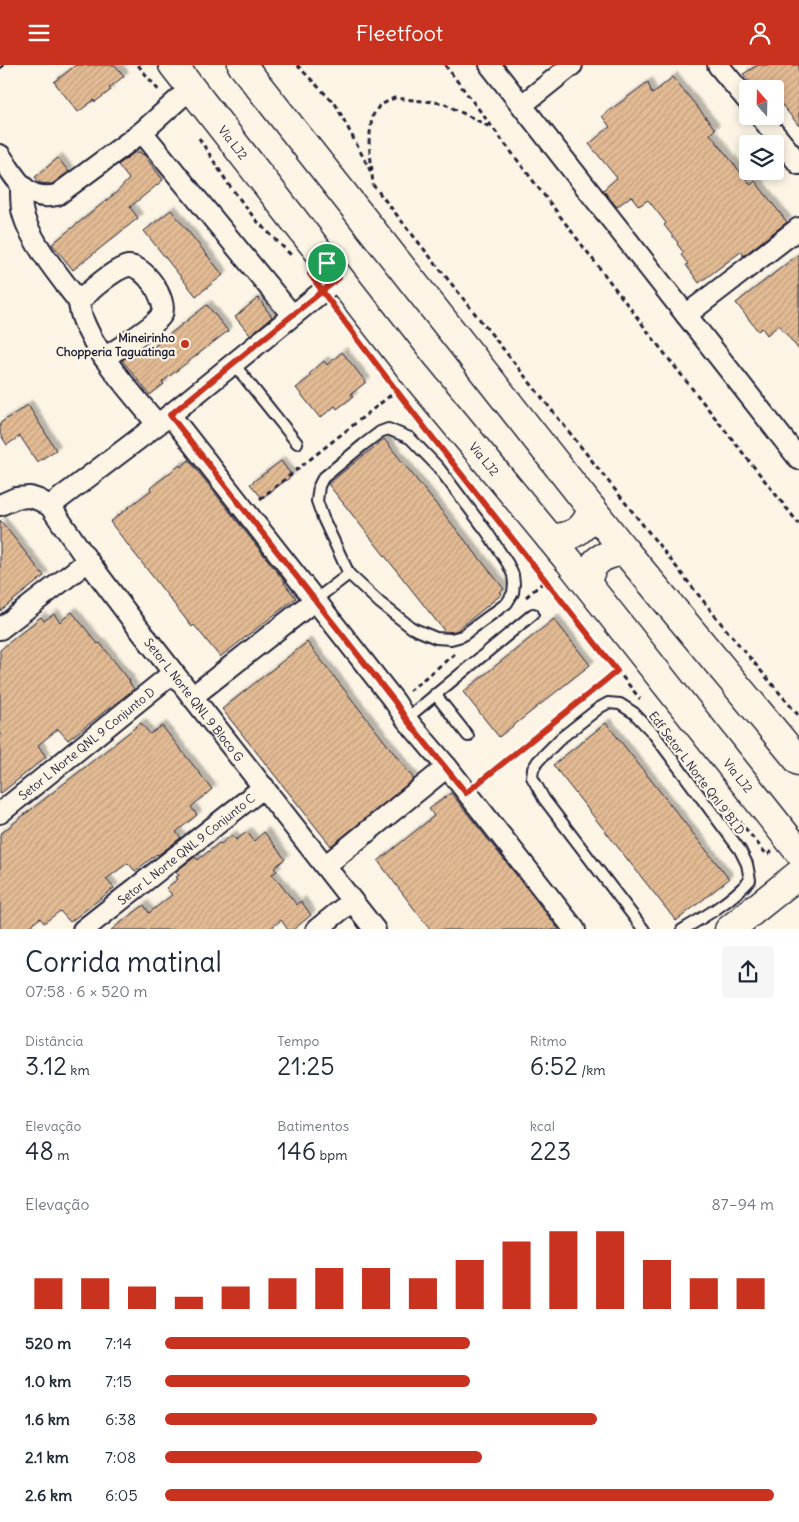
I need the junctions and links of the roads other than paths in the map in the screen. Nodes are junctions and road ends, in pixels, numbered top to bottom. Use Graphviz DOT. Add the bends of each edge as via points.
graph roads {
  1 [pos="173,65"];
  2 [pos="242,65"];
  3 [pos="490,65"];
  4 [pos="572,65"];
  5 [pos="718,65"];
  6 [pos="739,90"];
  7 [pos="182,96"];
  8 [pos="522,105"];
  9 [pos="767,125"];
  10 [pos="142,132"];
  11 [pos="0,157"];
  12 [pos="799,164"];
  13 [pos="21,186"];
  14 [pos="799,228"];
  15 [pos="339,278"];
  16 [pos="78,302"];
  17 [pos="292,315"];
  18 [pos="686,315"];
  19 [pos="104,358"];
  20 [pos="233,363"];
  21 [pos="164,419"];
  22 [pos="296,443"];
  23 [pos="799,459"];
  24 [pos="2,504"];
  25 [pos="50,506"];
  26 [pos="592,509"];
  27 [pos="550,538"];
  28 [pos="625,551"];
  29 [pos="88,561"];
  30 [pos="349,574"];
  31 [pos="587,583"];
  32 [pos="315,600"];
  33 [pos="533,614"];
  34 [pos="0,629"];
  35 [pos="173,673"];
  36 [pos="435,694"];
  37 [pos="192,697"];
  38 [pos="406,719"];
  39 [pos="468,736"];
  40 [pos="799,761"];
  41 [pos="447,767"];
  42 [pos="264,787"];
  43 [pos="0,813"];
  44 [pos="793,845"];
  45 [pos="325,866"];
  46 [pos="799,874"];
  47 [pos="352,901"];
  48 [pos="83,929"];
  49 [pos="316,929"];
  50 [pos="375,929"];
  51 [pos="575,929"];
  52 [pos="644,929"];
  53 [pos="682,929"];
  54 [pos="729,929"];
  1 -- 7 [label="main road, Via LJ2"];
  2 -- 26 [label="main road"];
  3 -- 8 [label="street"];
  4 -- 8 [label="street"];
  5 -- 6 [label="street"];
  7 -- 10 [label="street"];
  7 -- 15 [label="main road, Via LJ2"];
  8 -- 18 [label="street"];
  9 -- 12 [label="street"];
  10 -- 13 [label="street" via="57,195 36,195"];
  10 -- 17 [label="street"];
  11 -- 13 [label="street"];
  13 -- 16 [label="street" via="22,210 28,227"];
  14 -- 18 [label="street"];
  15 -- 17 [label="street"];
  15 -- 27 [label="main road, Via LJ2" via="416,377"];
  16 -- 19 [label="street" via="83,321"];
  16 -- 19 [label="street" via="120,269 129,266 143,272 160,292 162,314"];
  17 -- 20 [label="street"];
  18 -- 23 [label="street"];
  19 -- 21 [label="street"];
  20 -- 21 [label="street"];
  20 -- 22 [label="lane"];
  21 -- 25 [label="street"];
  21 -- 32 [label="street" via="246,510"];
  24 -- 25 [label="street" via="30,497"];
  25 -- 29 [label="street, Setor L Norte QNL 9 Bloco G"];
  26 -- 27 [label="main road" via="582,528 562,538"];
  26 -- 28 [label="main road"];
  27 -- 31 [label="main road, Via LJ2"];
  28 -- 31 [label="main road" via="598,560 590,570"];
  28 -- 40 [label="main road"];
  29 -- 34 [label="street"];
  29 -- 35 [label="street, Setor L Norte QNL 9 Bloco G"];
  30 -- 30 [label="lane" via="412,628 436,638 462,636 507,603 514,585 508,564 438,467 410,438 388,429 363,445 323,478 318,486 323,518"];
  30 -- 32 [label="lane"];
  31 -- 44 [label="main road, Via LJ2"];
  32 -- 37 [label="street"];
  32 -- 38 [label="street"];
  33 -- 36 [label="lane"];
  35 -- 37 [label="street, Setor L Norte QNL 9 Bloco G"];
  35 -- 43 [label="street, Setor L Norte QNL 9 Conjunto D"];
  36 -- 38 [label="lane"];
  36 -- 39 [label="lane"];
  37 -- 42 [label="street, Setor L Norte QNL 9 Bloco G"];
  38 -- 41 [label="street"];
  41 -- 45 [label="street"];
  41 -- 51 [label="street"];
  42 -- 45 [label="street, Setor L Norte QNL 9 Bloco G"];
  42 -- 48 [label="street, Setor L Norte QNL 9 Conjunto C"];
  45 -- 47 [label="street, Setor L Norte QNL 9 Bloco G"];
  46 -- 54 [label="main road"];
  47 -- 49 [label="street"];
  47 -- 50 [label="street, Setor L Norte QNL 9 Bloco G"];
  52 -- 53 [label="lane, Edf Setor L Norte Qnl 9 BI D" via="544,799 532,777 538,761 569,732 608,703 620,704 634,713 653,733 747,864 750,880 741,890"];
}
